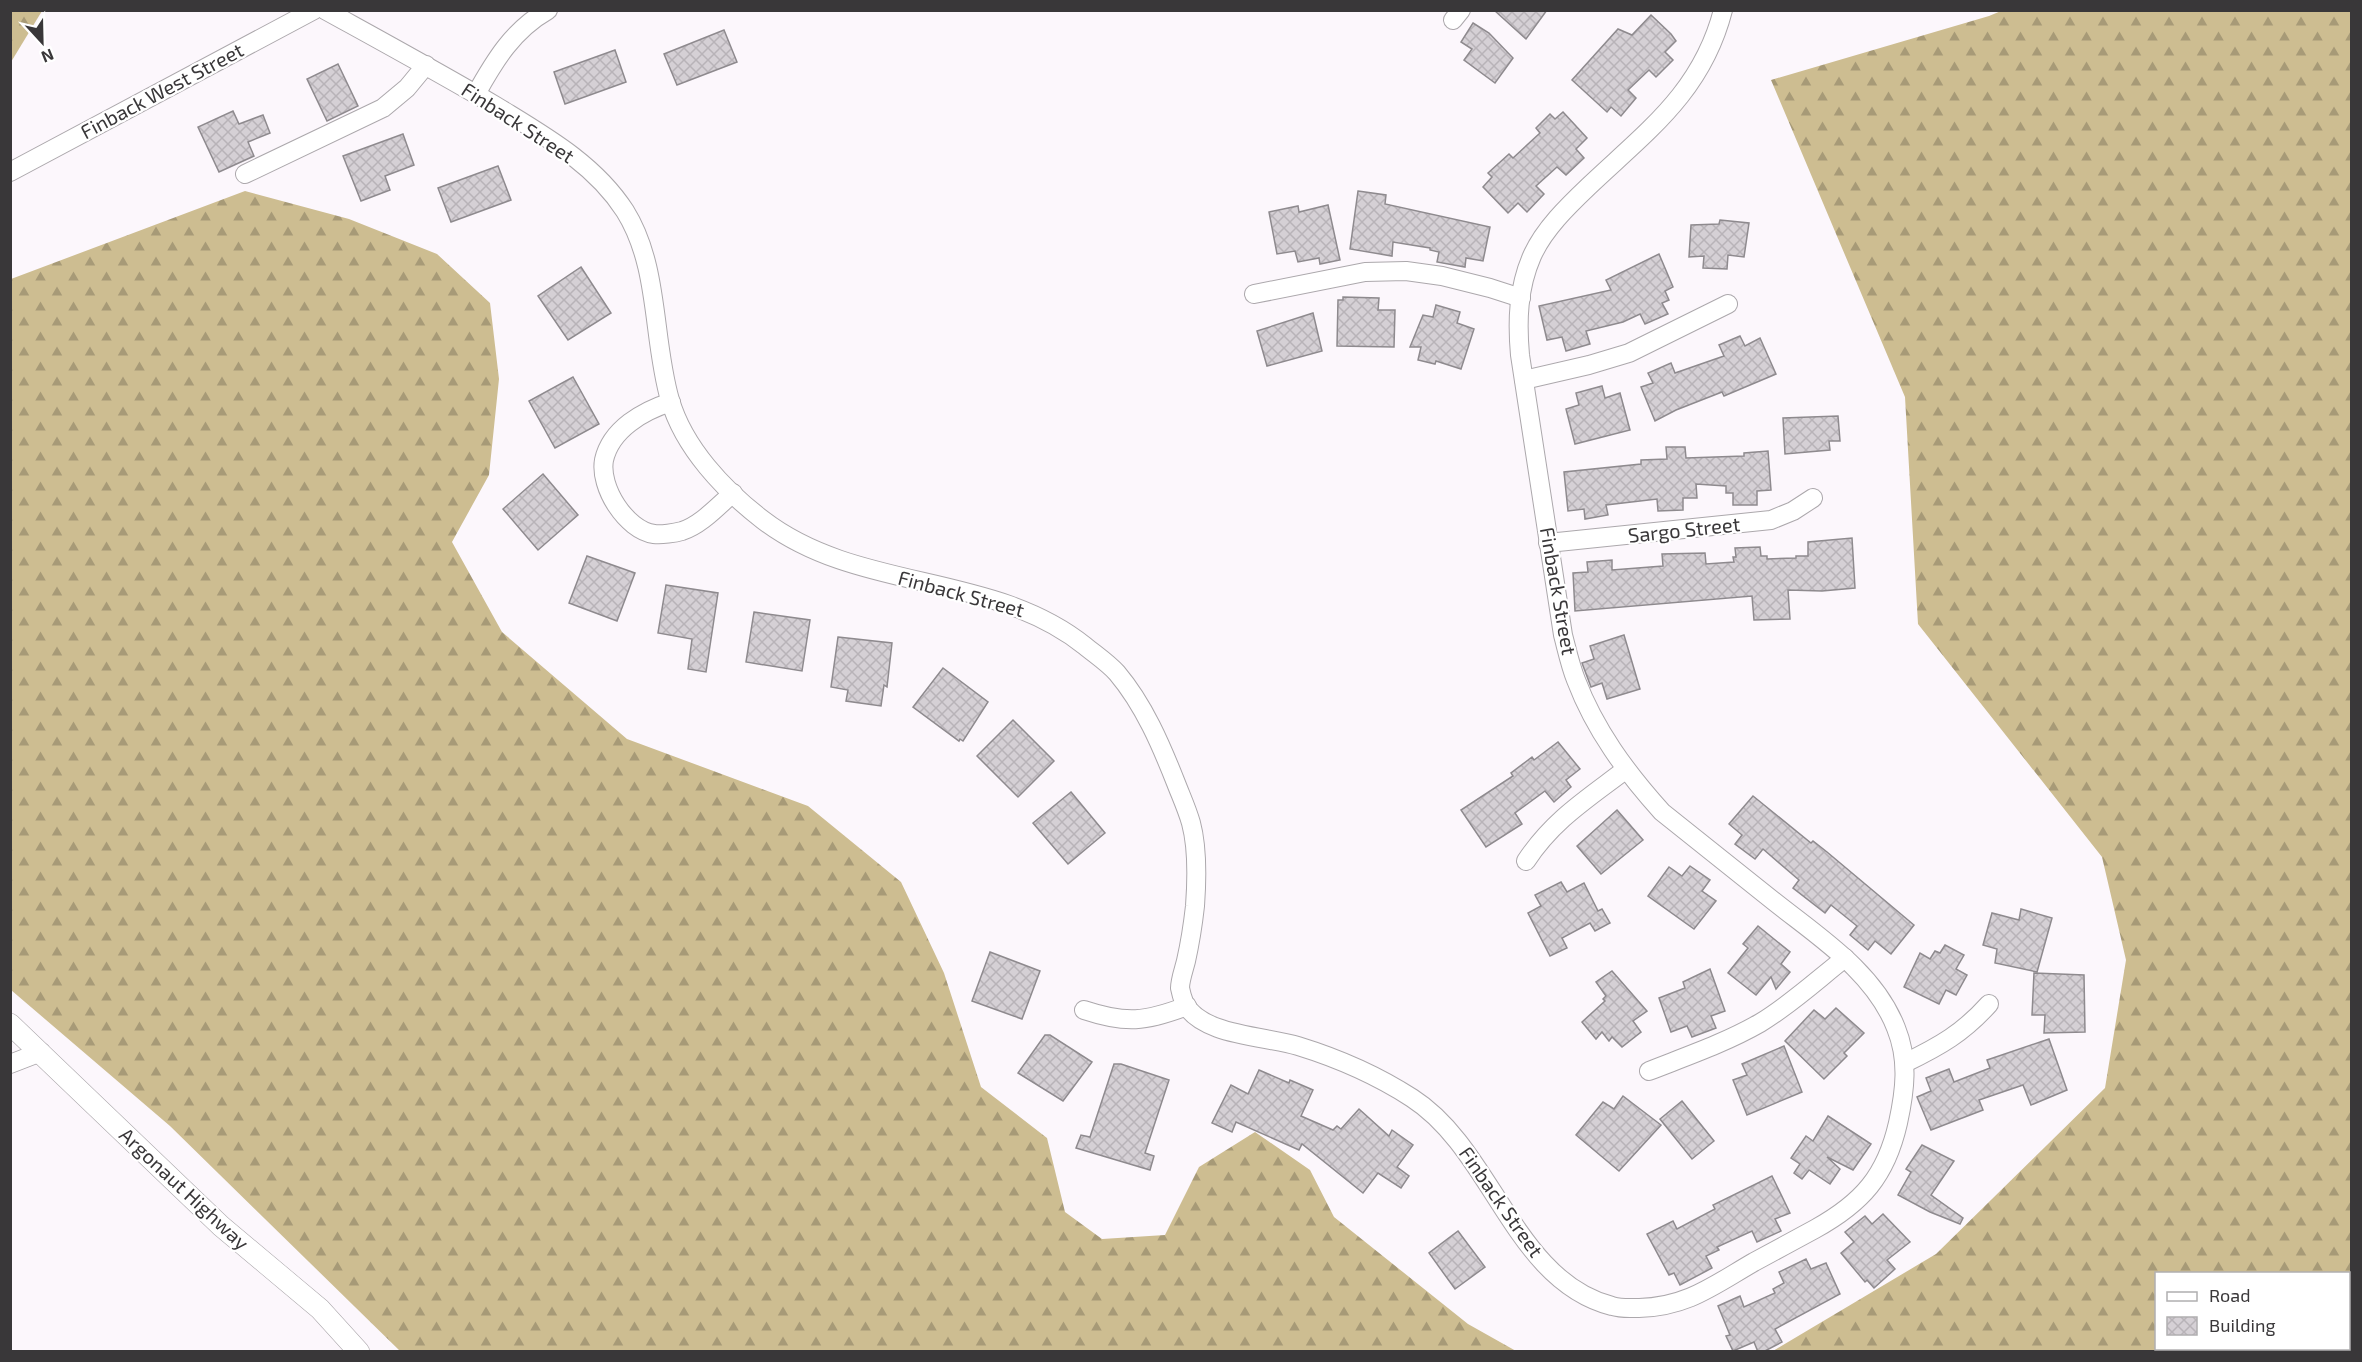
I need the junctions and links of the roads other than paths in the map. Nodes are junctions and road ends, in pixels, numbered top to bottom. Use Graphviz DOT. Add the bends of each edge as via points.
graph roads {
  1 [pos="314,10"];
  2 [pos="325,10"];
  3 [pos="548,10"];
  4 [pos="1723,10"];
  5 [pos="426,65"];
  6 [pos="476,94"];
  7 [pos="10,172"];
  8 [pos="245,174"];
  9 [pos="1254,294"];
  10 [pos="1521,298"];
  11 [pos="1728,304"];
  12 [pos="1524,380"];
  13 [pos="671,402"];
  14 [pos="733,493"];
  15 [pos="1813,498"];
  16 [pos="1548,543"];
  17 [pos="1625,770"];
  18 [pos="1526,861"];
  19 [pos="1845,958"];
  20 [pos="1989,1004"];
  21 [pos="1186,1006"];
  22 [pos="1084,1010"];
  23 [pos="10,1024"];
  24 [pos="41,1052"];
  25 [pos="1905,1063"];
  26 [pos="10,1065"];
  27 [pos="1649,1071"];
  28 [pos="359,1352"];
  1 -- 7 [label="street, Finback West Street"];
  2 -- 5 [label="street, Finback Street"];
  3 -- 6 [label="street" via="509,40"];
  4 -- 10 [label="street, Finback Street" via="1717,34 1697,74 1676,103 1551,226 1532,254"];
  5 -- 6 [label="street, Finback Street"];
  5 -- 8 [label="street" via="383,108"];
  6 -- 13 [label="street, Finback Street" via="563,147 604,185 627,214 645,260"];
  9 -- 10 [label="street" via="1365,272 1406,271 1442,276"];
  10 -- 12 [label="street, Finback Street" via="1517,316"];
  11 -- 12 [label="street" via="1629,353"];
  12 -- 16 [label="street, Finback Street"];
  13 -- 14 [label="street, Finback Street" via="684,433 704,464"];
  13 -- 14 [label="street" via="650,409 627,425 611,443 604,461 606,486 616,507 633,523 654,534 682,531 705,518"];
  14 -- 21 [label="street, Finback Street" via="763,520 802,544 860,568 1034,613 1071,634 1115,670 1145,713 1192,825 1197,868 1194,912 1180,988"];
  15 -- 16 [label="street, Sargo Street" via="1772,520"];
  16 -- 17 [label="street, Finback Street" via="1563,635 1576,680 1599,730"];
  17 -- 18 [label="street" via="1557,822"];
  17 -- 19 [label="street, Finback Street" via="1662,812"];
  19 -- 25 [label="street, Finback Street" via="1876,991 1896,1028"];
  19 -- 27 [label="street" via="1761,1022 1728,1040"];
  20 -- 25 [label="street" via="1953,1038"];
  21 -- 22 [label="street" via="1157,1018 1138,1020 1105,1017"];
  21 -- 25 [label="street, Finback Street" via="1210,1024 1296,1045 1362,1071 1416,1101 1464,1149 1537,1256 1587,1297 1617,1308 1686,1301 1827,1222 1865,1195 1885,1166 1895,1135 1905,1087"];
  23 -- 24 [label="street, Argonaut Highway"];
  24 -- 26 [label="street"];
  24 -- 28 [label="street, Argonaut Highway" via="213,1219 320,1309"];
}
